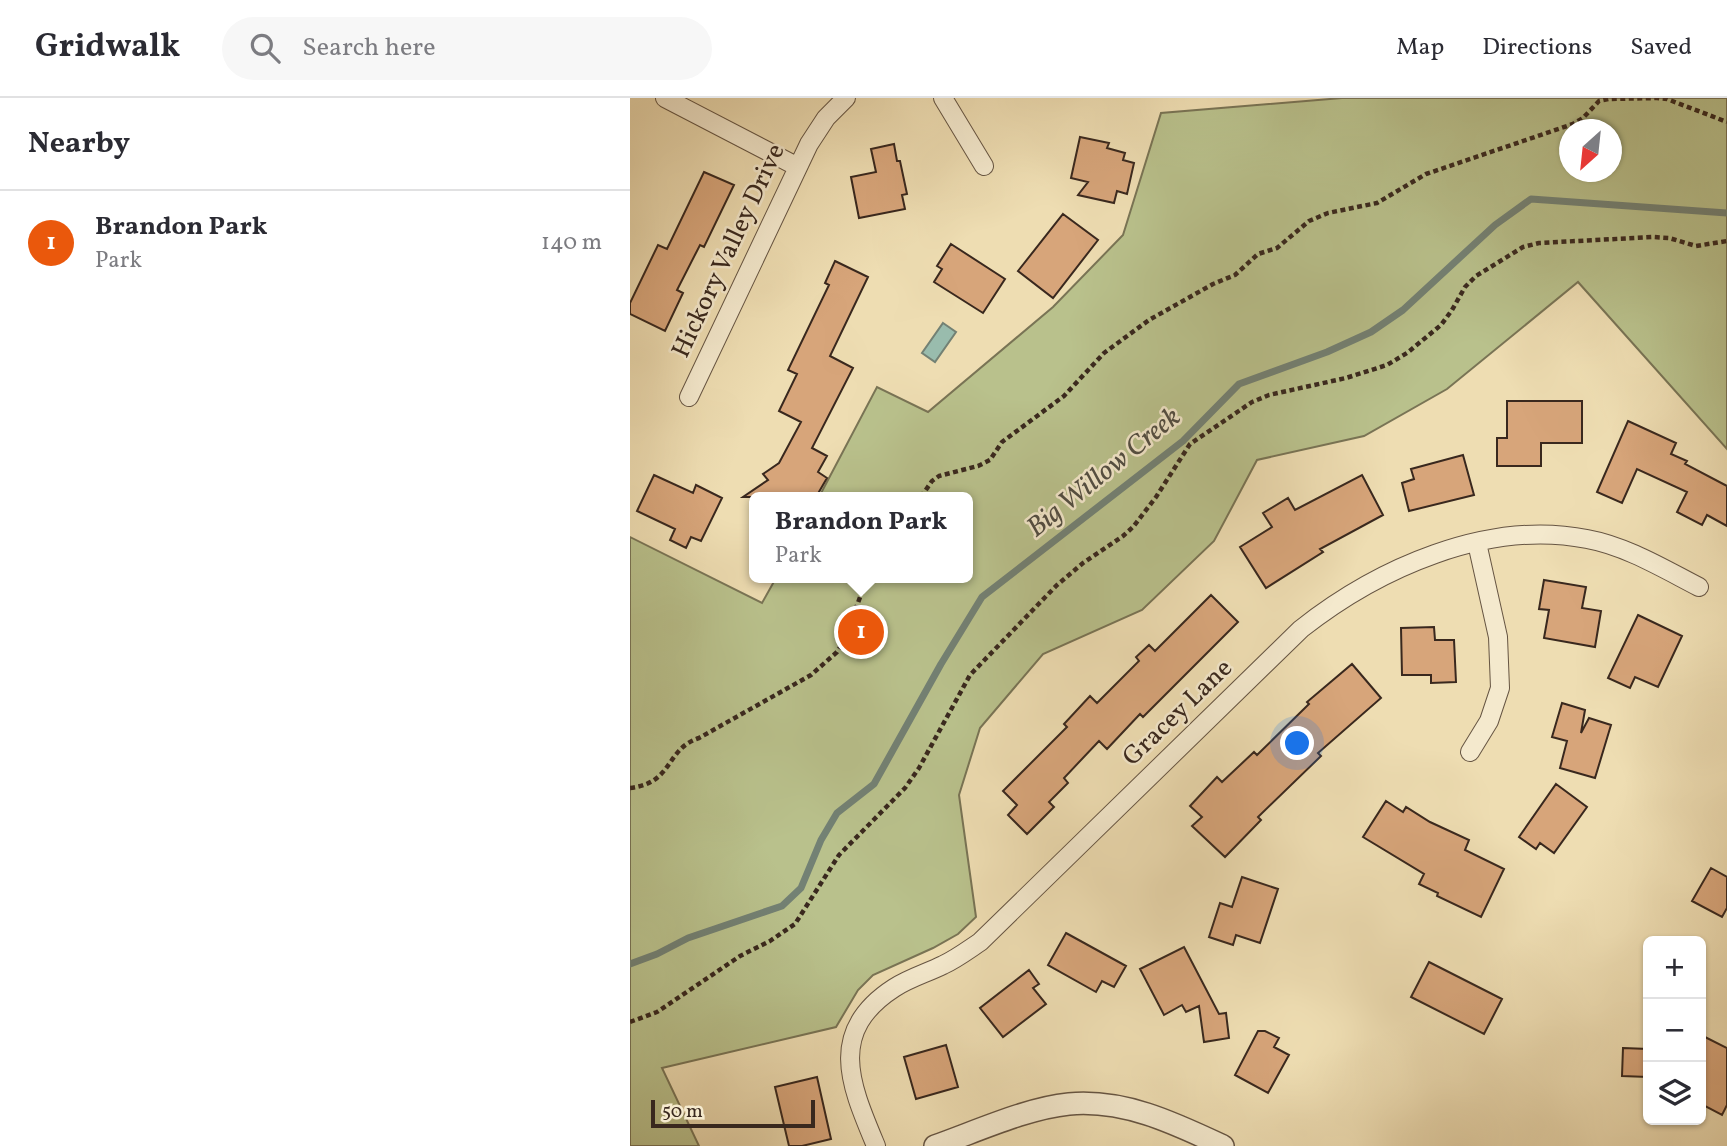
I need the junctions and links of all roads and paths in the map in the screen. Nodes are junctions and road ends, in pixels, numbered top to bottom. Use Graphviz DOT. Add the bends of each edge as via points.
graph roads {
  1 [pos="665,98"];
  2 [pos="846,98"];
  3 [pos="943,98"];
  4 [pos="1727,122"];
  5 [pos="984,166"];
  6 [pos="798,167"];
  7 [pos="1727,241"];
  8 [pos="689,397"];
  9 [pos="924,492"];
  10 [pos="1477,543"];
  11 [pos="865,583"];
  12 [pos="1699,587"];
  13 [pos="1470,752"];
  14 [pos="630,788"];
  15 [pos="630,1022"];
  16 [pos="876,1146"];
  17 [pos="935,1146"];
  18 [pos="1223,1146"];
  1 -- 6 [label="street"];
  2 -- 6 [label="street, Hickory Valley Drive" via="826,118"];
  3 -- 5 [label="street"];
  4 -- 9 [label="path" via="1667,99 1599,101 1573,124 1426,174 1377,204 1317,217 1277,248 1258,254 1235,275 1149,320 1104,353 1064,396 1002,442 990,460 939,476"];
  6 -- 8 [label="street, Hickory Valley Drive"];
  7 -- 15 [label="path" via="1696,246 1653,237 1523,247 1476,276 1441,324 1387,365 1269,395 1229,416 1190,444 1133,527 1057,585 970,675 905,788 839,855 795,924 657,1012"];
  10 -- 12 [label="street, Gracey Lane" via="1514,536 1587,539 1622,550"];
  10 -- 13 [label="street" via="1498,637 1500,688 1489,722"];
  10 -- 16 [label="street, Gracey Lane" via="1416,560 1333,604 1291,639 993,930 964,954 895,987 874,1003 850,1049 850,1075"];
  11 -- 14 [label="path" via="844,641 811,675 688,741 661,776"];
  17 -- 18 [label="street" via="1068,1104 1140,1111"];
}
